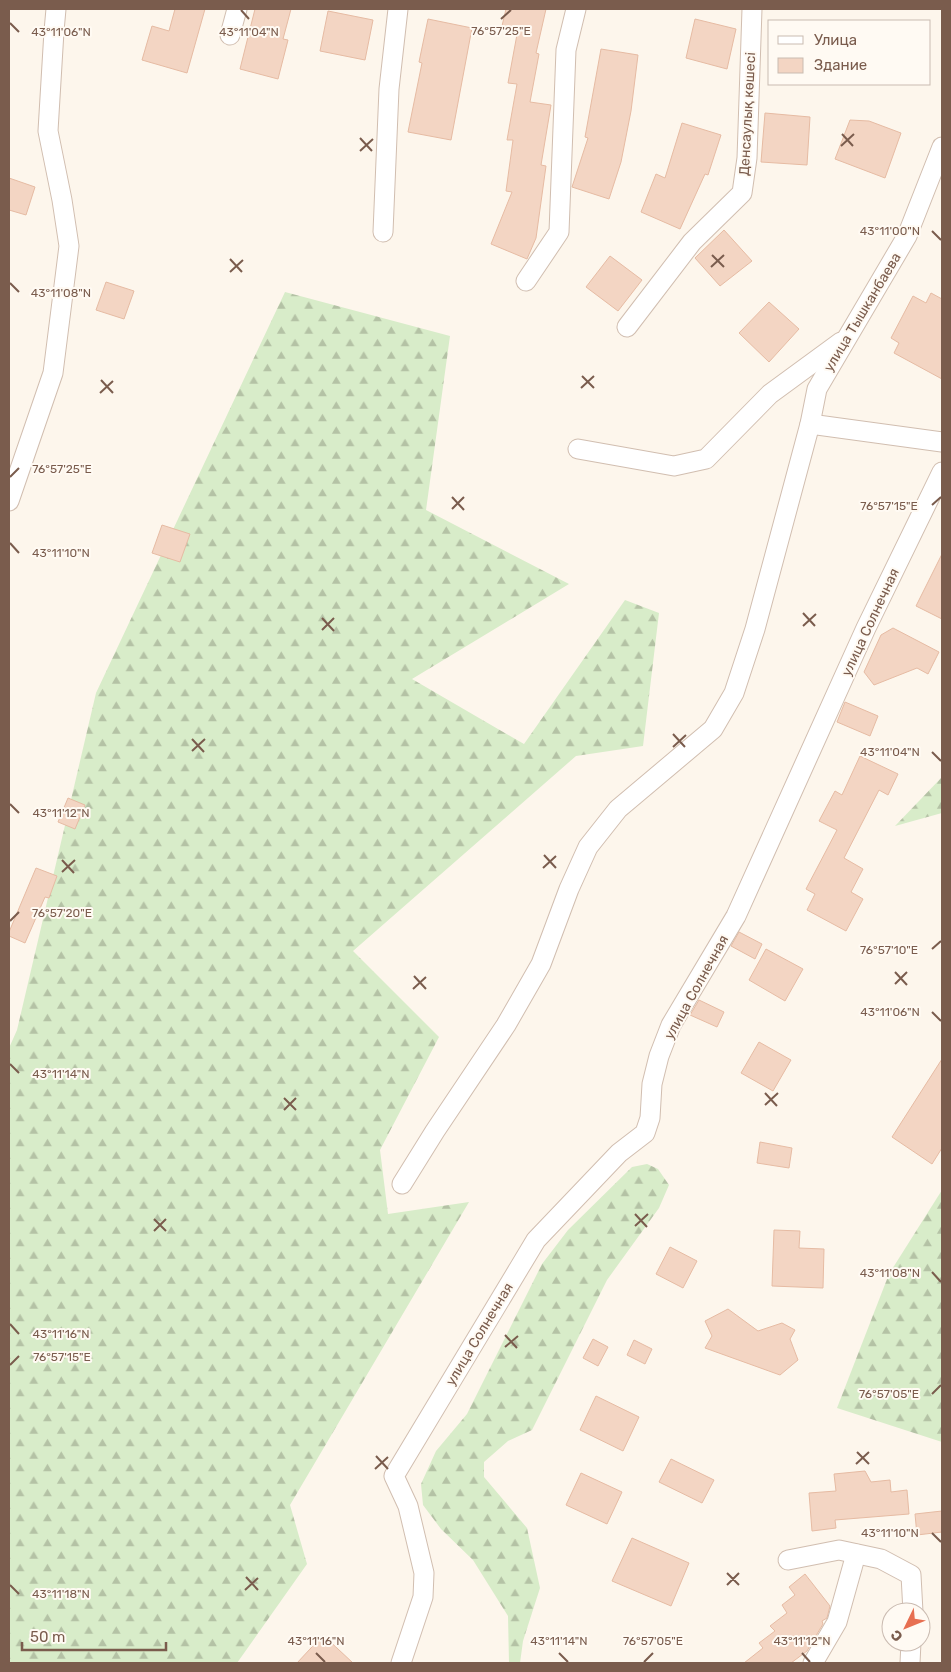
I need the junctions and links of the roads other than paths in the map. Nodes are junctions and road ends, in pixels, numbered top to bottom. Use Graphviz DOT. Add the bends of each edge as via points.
graph roads {
  1 [pos="56,9"];
  2 [pos="237,9"];
  3 [pos="398,9"];
  4 [pos="576,9"];
  5 [pos="752,9"];
  6 [pos="230,35"];
  7 [pos="942,147"];
  8 [pos="384,232"];
  9 [pos="526,281"];
  10 [pos="627,327"];
  11 [pos="848,337"];
  12 [pos="810,424"];
  13 [pos="942,442"];
  14 [pos="578,449"];
  15 [pos="942,472"];
  16 [pos="9,501"];
  17 [pos="402,1184"];
  18 [pos="856,1554"];
  19 [pos="788,1560"];
  20 [pos="912,1602"];
  21 [pos="402,1663"];
  22 [pos="813,1663"];
  1 -- 16 [label="street" via="48,131 69,246 53,374"];
  2 -- 6 [label="street"];
  3 -- 8 [label="street" via="389,89"];
  4 -- 9 [label="street" via="566,50 559,232"];
  5 -- 10 [label="street, Денсаулық көшесі" via="748,158 742,193 692,242"];
  7 -- 11 [label="street, улица Тышканбаева" via="907,236"];
  11 -- 12 [label="street, улица Тышканбаева" via="817,389"];
  11 -- 14 [label="street" via="770,394 706,459 674,466"];
  12 -- 13 [label="street"];
  12 -- 17 [label="street, улица Тышканбаева" via="755,629 734,693 713,729 618,809 588,847 541,964 506,1025"];
  15 -- 21 [label="street, улица Солнечная" via="866,628 736,916 671,1025 652,1084 650,1118 645,1133 619,1153 536,1240 394,1476 408,1506 424,1573 423,1597"];
  18 -- 19 [label="street" via="839,1550"];
  18 -- 20 [label="street" via="881,1559 911,1575"];
  18 -- 22 [label="street" via="837,1622"];
}
